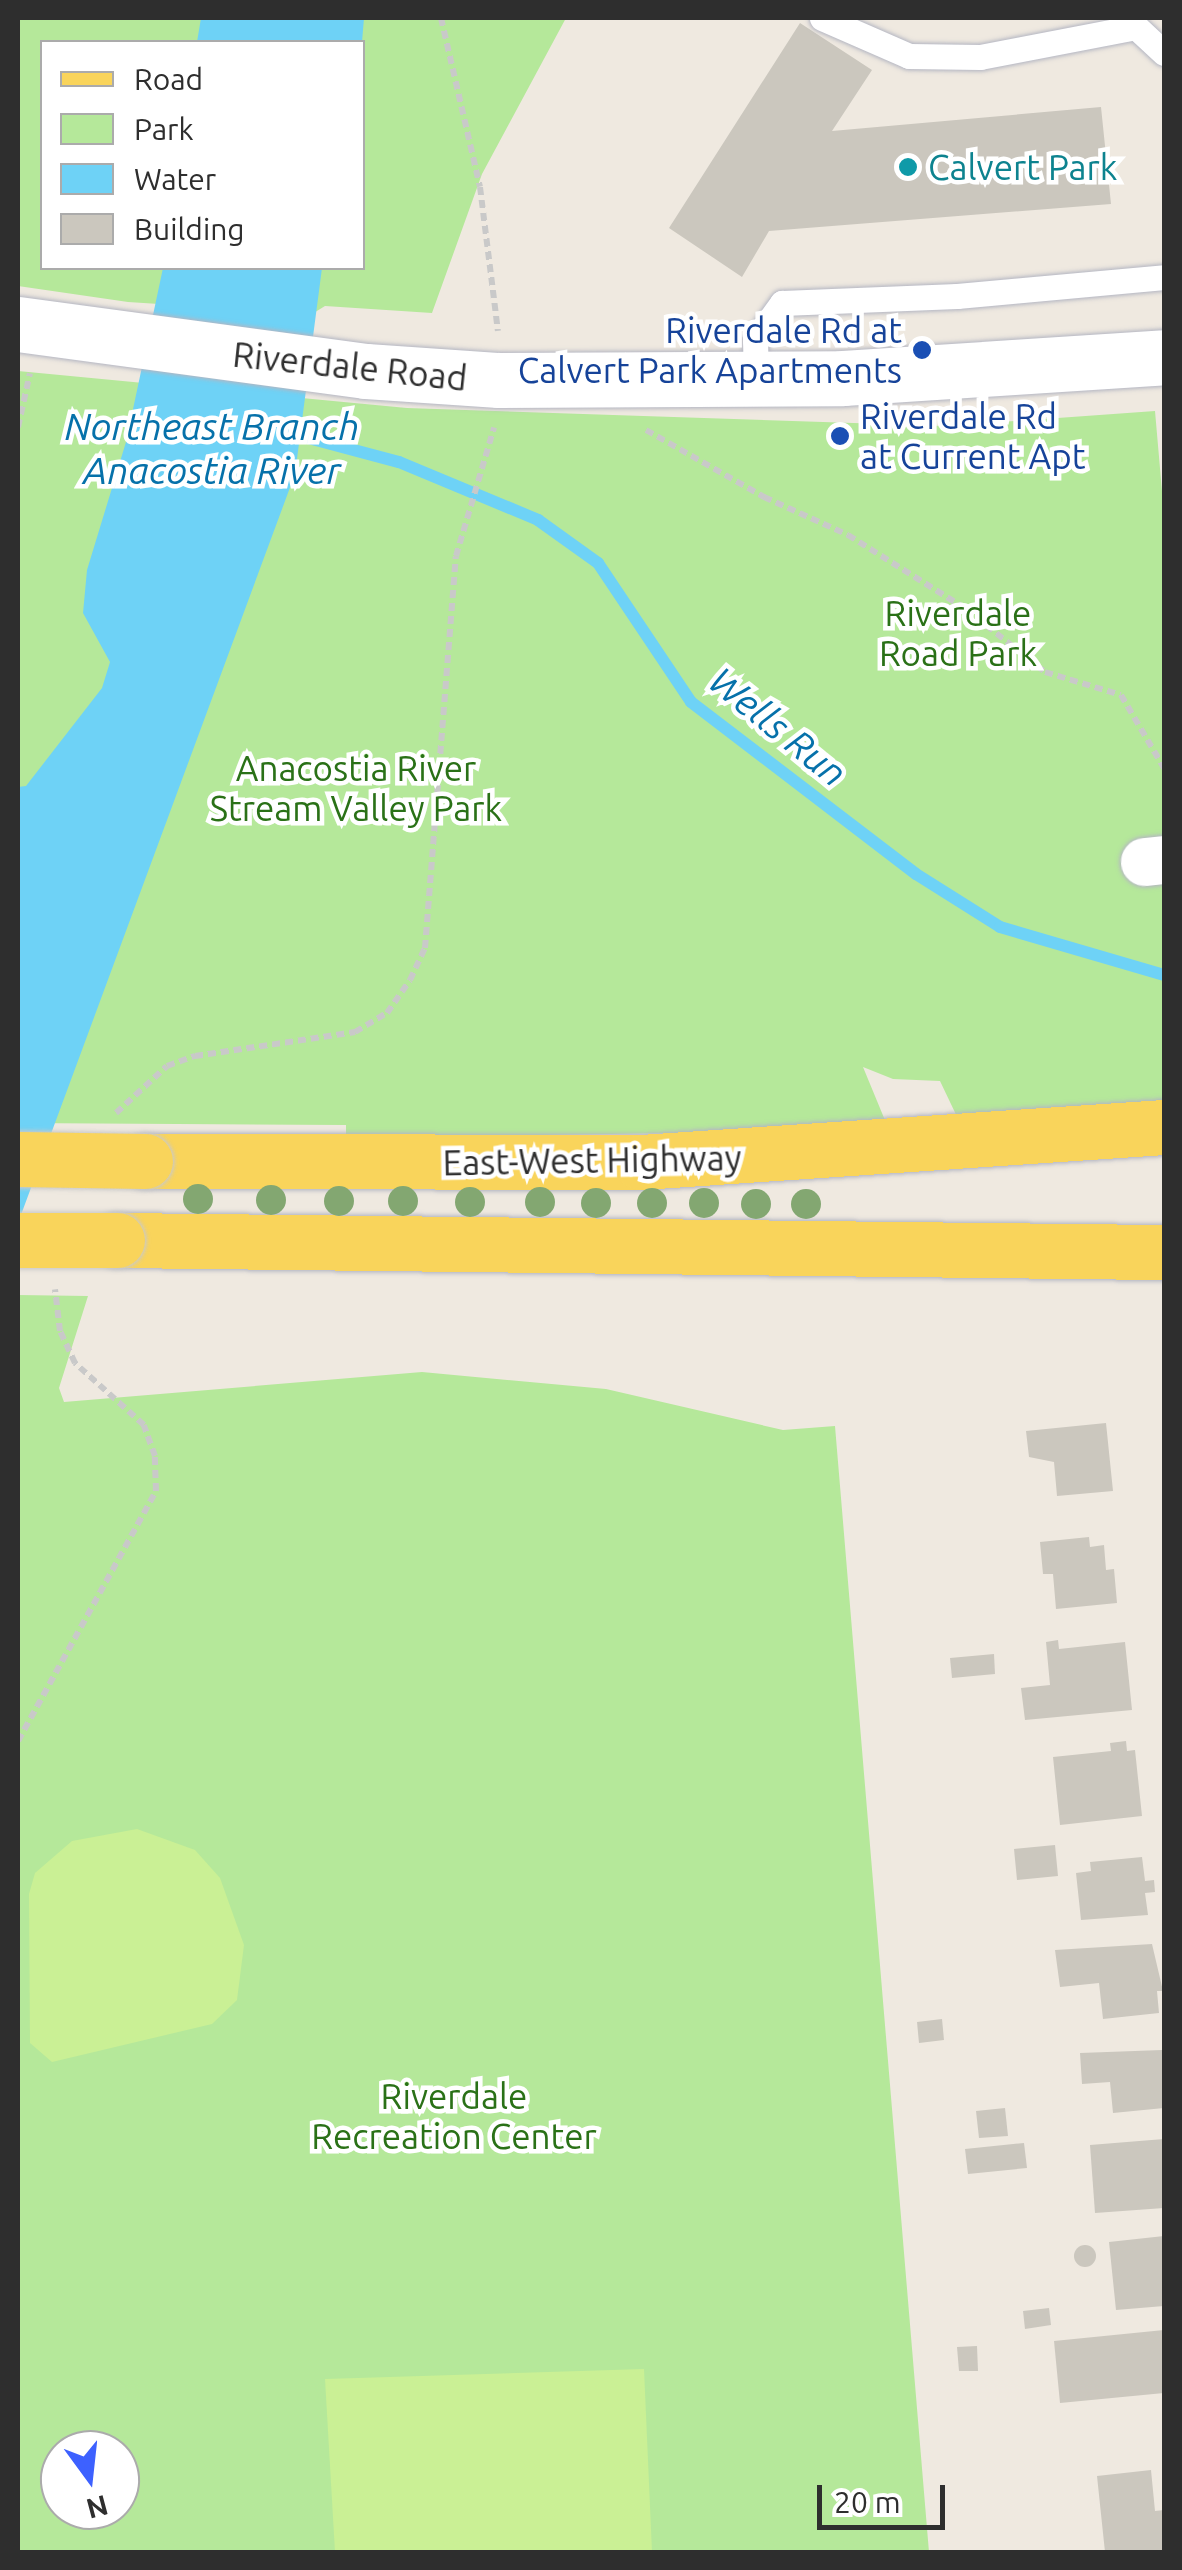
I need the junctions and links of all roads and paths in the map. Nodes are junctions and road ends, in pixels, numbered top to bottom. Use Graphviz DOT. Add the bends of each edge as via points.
graph roads {
  1 [pos="441,18"];
  2 [pos="822,18"];
  3 [pos="1164,53"];
  4 [pos="1164,278"];
  5 [pos="18,324"];
  6 [pos="1164,356"];
  7 [pos="499,380"];
  8 [pos="756,380"];
  9 [pos="638,426"];
  10 [pos="490,455"];
  11 [pos="465,524"];
  12 [pos="1164,768"];
  13 [pos="1164,1126"];
  14 [pos="18,1160"];
  15 [pos="18,1240"];
  16 [pos="1164,1252"];
  1 -- 7 [label="path" via="480,187"];
  2 -- 3 [label="lane" via="909,56 980,56 1136,27"];
  4 -- 8 [label="lane" via="782,303 755,340"];
  5 -- 7 [label="street, Riverdale Road" via="366,371"];
  6 -- 8 [label="street, Riverdale Road"];
  7 -- 8 [label="street, Riverdale Road"];
  9 -- 12 [label="path" via="848,535 966,609 1045,672 1121,695"];
  10 -- 11 [label="path"];
  13 -- 14 [label="main road, East-West Highway, bridge" via="641,1162"];
  15 -- 16 [label="main road, bridge"];
}
